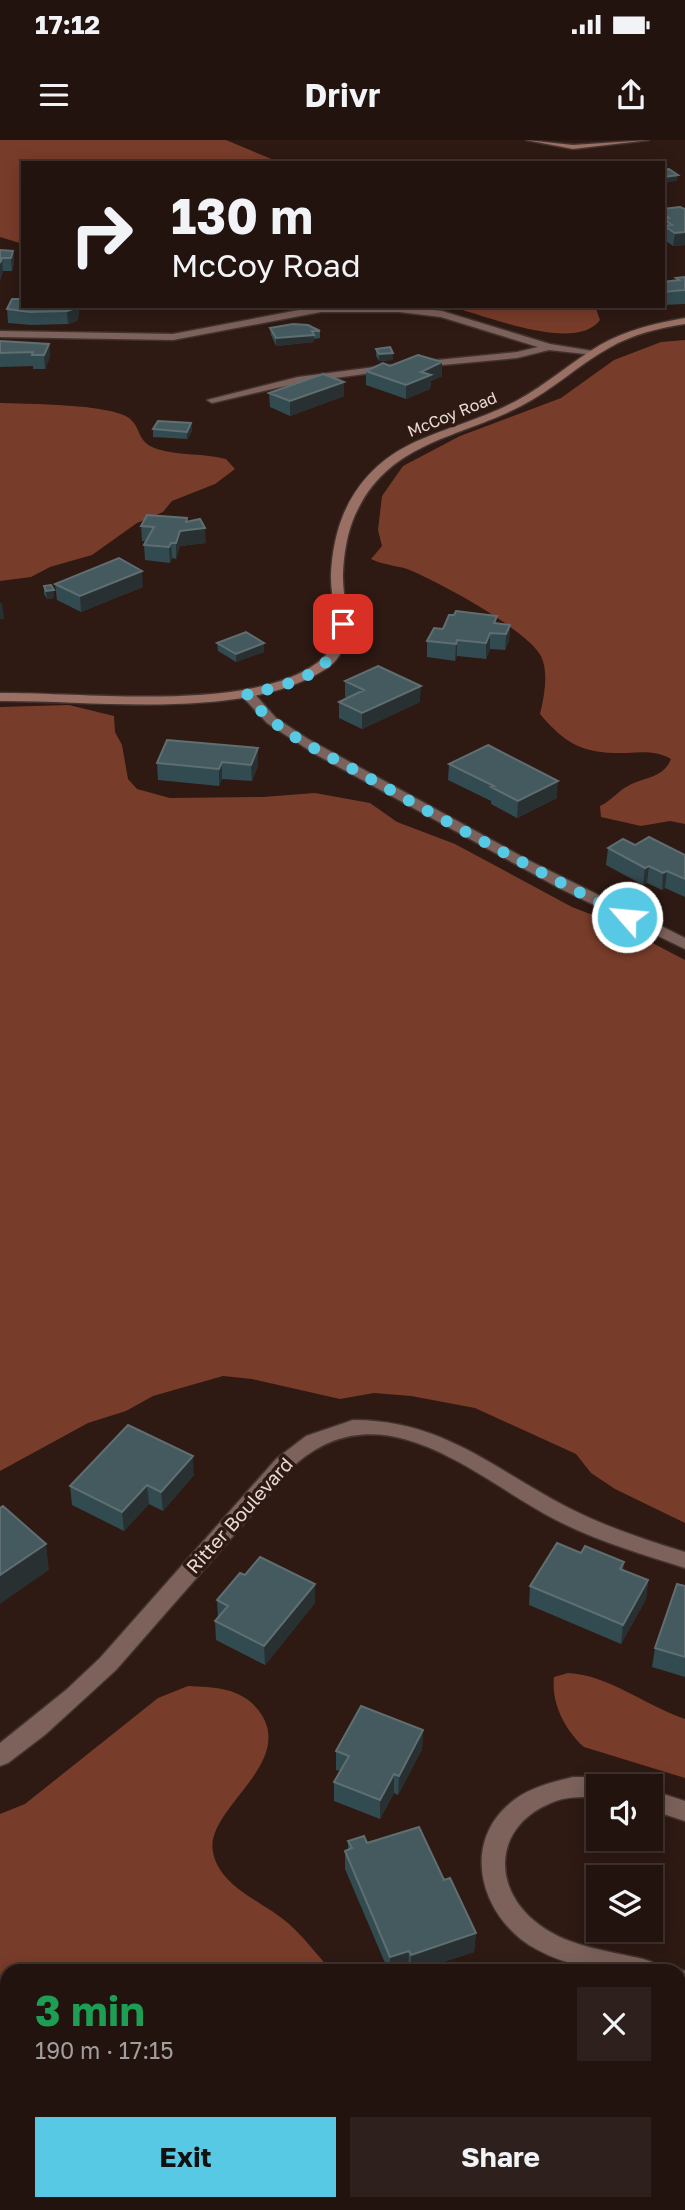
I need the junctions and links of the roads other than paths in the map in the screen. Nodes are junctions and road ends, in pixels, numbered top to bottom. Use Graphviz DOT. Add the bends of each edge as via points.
graph roads {
  1 [pos="530,140"];
  2 [pos="645,140"];
  3 [pos="685,321"];
  4 [pos="0,334"];
  5 [pos="549,347"];
  6 [pos="594,352"];
  7 [pos="212,400"];
  8 [pos="247,694"];
  9 [pos="0,697"];
  10 [pos="685,944"];
  11 [pos="685,1560"];
  12 [pos="0,1756"];
  13 [pos="586,1785"];
  14 [pos="663,1804"];
  15 [pos="685,1811"];
  16 [pos="618,1964"];
  1 -- 2 [label="street" via="573,148"];
  3 -- 6 [label="street, McCoy Road" via="637,332"];
  4 -- 5 [label="street" via="173,337 321,309 386,309 451,316"];
  5 -- 6 [label="street"];
  5 -- 7 [label="street" via="517,355 298,380"];
  6 -- 8 [label="street, McCoy Road" via="536,394 414,445 378,471 352,508 345,529 337,582 342,643 320,668 275,688"];
  8 -- 9 [label="street, McCoy Road"];
  8 -- 10 [label="street" via="278,724 448,824"];
  11 -- 12 [label="street, Ritter Boulevard" via="562,1514 422,1436 391,1428 356,1428 322,1436 295,1453 264,1484 82,1692 38,1731"];
  13 -- 16 [label="street" via="558,1787 519,1807 495,1843 492,1868 500,1896 519,1923 546,1942"];
  14 -- 15 [label="street"];
}
